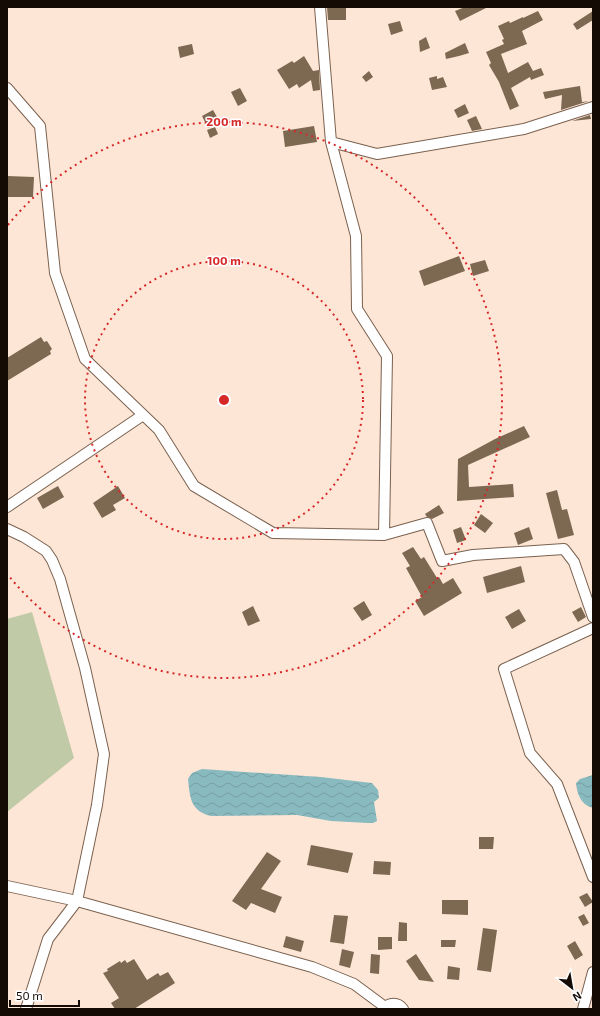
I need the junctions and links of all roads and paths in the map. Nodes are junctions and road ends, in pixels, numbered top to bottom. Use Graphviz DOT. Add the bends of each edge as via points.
graph roads {
  1 [pos="320,7"];
  2 [pos="7,88"];
  3 [pos="593,107"];
  4 [pos="331,142"];
  5 [pos="143,415"];
  6 [pos="7,506"];
  7 [pos="7,529"];
  8 [pos="384,535"];
  9 [pos="593,617"];
  10 [pos="593,628"];
  11 [pos="593,877"];
  12 [pos="7,886"];
  13 [pos="77,901"];
  14 [pos="593,972"];
  15 [pos="385,1008"];
  16 [pos="26,1009"];
  17 [pos="403,1009"];
  18 [pos="583,1009"];
  1 -- 4 [label="street"];
  2 -- 5 [label="street" via="40,126 55,273 85,359"];
  3 -- 4 [label="street" via="524,129 377,154"];
  4 -- 8 [label="street" via="356,236 357,309 387,356"];
  5 -- 6 [label="street"];
  5 -- 8 [label="street" via="158,430 194,486 273,533"];
  7 -- 13 [label="street" via="46,551 52,560 60,579 85,668 104,754 97,805"];
  8 -- 9 [label="street" via="427,523 442,561 473,555 564,549 574,562"];
  10 -- 11 [label="street" via="504,669 530,753 556,784"];
  12 -- 13 [label="street"];
  13 -- 15 [label="street" via="312,967 354,984"];
  13 -- 16 [label="street" via="48,939"];
  14 -- 18 [label="street"];
  15 -- 17 [label="street" via="393,1003"];
}
